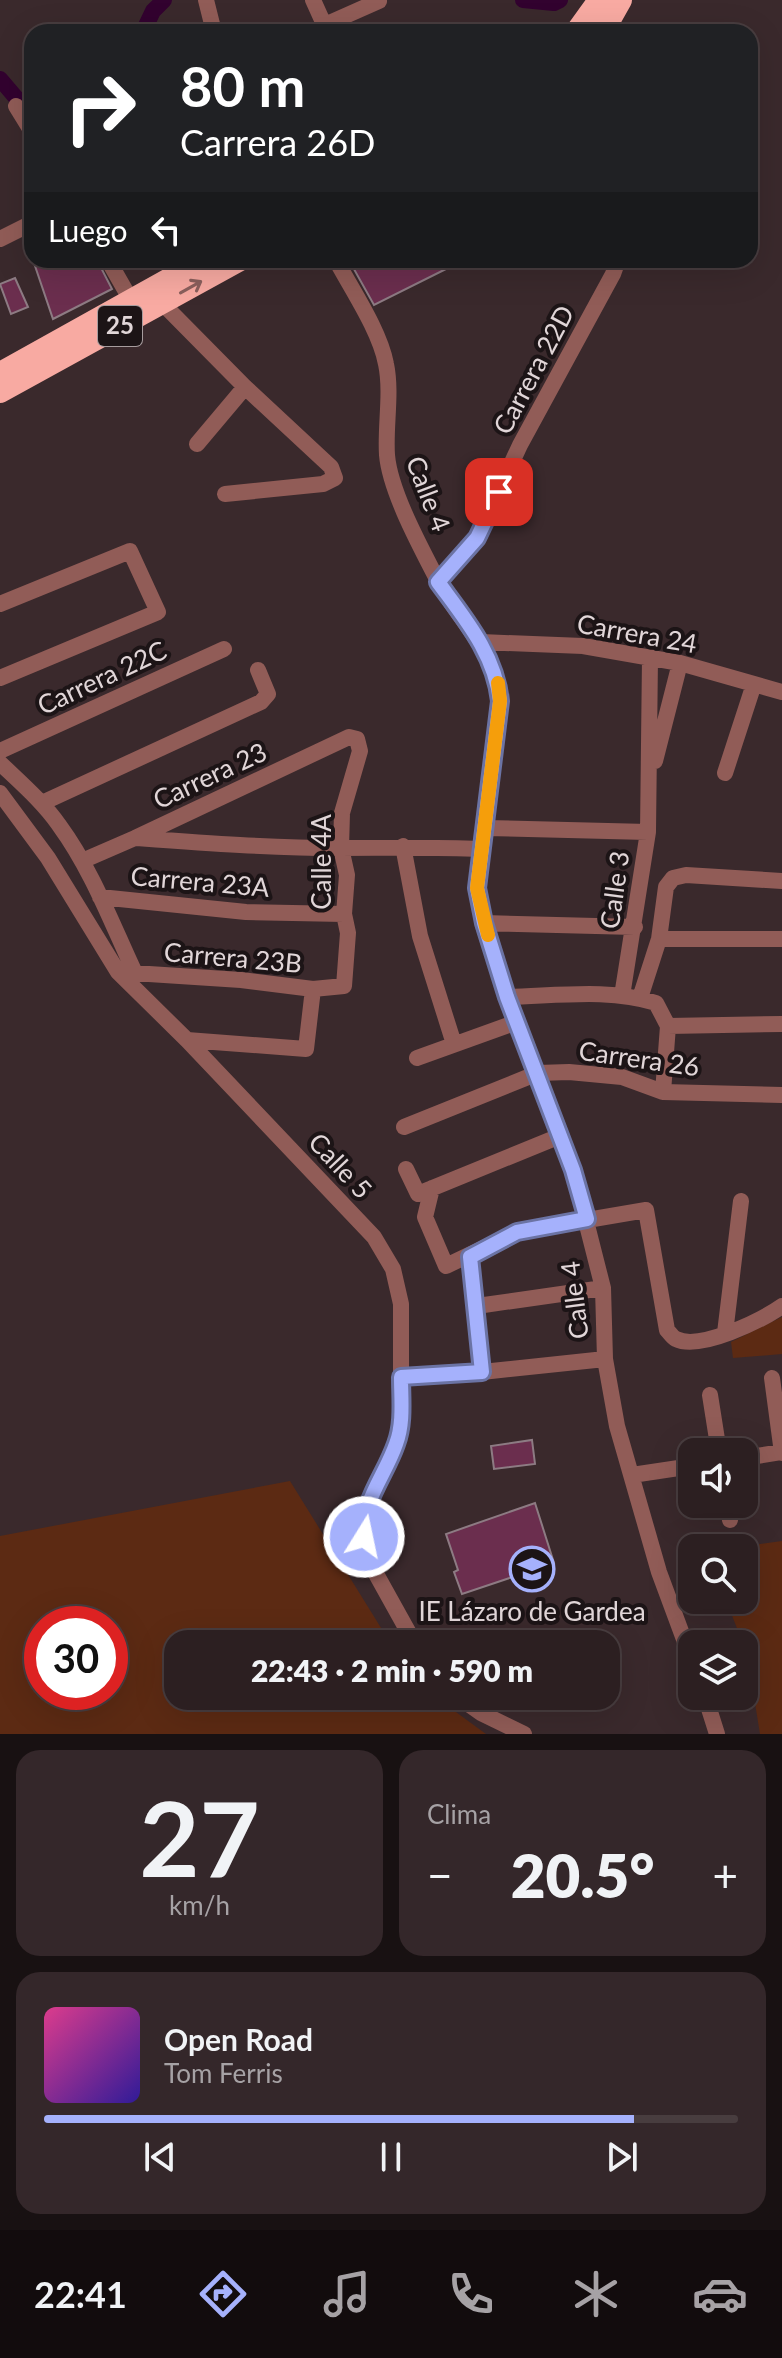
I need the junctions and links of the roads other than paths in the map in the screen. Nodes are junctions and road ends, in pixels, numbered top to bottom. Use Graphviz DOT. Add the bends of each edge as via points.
graph roads {
  1 [pos="206,0"];
  2 [pos="313,0"];
  3 [pos="599,0"];
  4 [pos="621,0"];
  5 [pos="379,1"];
  6 [pos="212,24"];
  7 [pos="319,24"];
  8 [pos="331,24"];
  9 [pos="582,24"];
  10 [pos="608,24"];
  11 [pos="16,106"];
  12 [pos="24,119"];
  13 [pos="24,227"];
  14 [pos="0,239"];
  15 [pos="113,268"];
  16 [pos="189,268"];
  17 [pos="225,268"];
  18 [pos="340,268"];
  19 [pos="615,268"];
  20 [pos="132,302"];
  21 [pos="162,303"];
  22 [pos="0,373"];
  23 [pos="245,387"];
  24 [pos="0,392"];
  25 [pos="197,444"];
  26 [pos="225,494"];
  27 [pos="438,582"];
  28 [pos="0,604"];
  29 [pos="481,642"];
  30 [pos="224,649"];
  31 [pos="650,657"];
  32 [pos="680,663"];
  33 [pos="258,670"];
  34 [pos="0,678"];
  35 [pos="754,684"];
  36 [pos="782,692"];
  37 [pos="357,739"];
  38 [pos="0,751"];
  39 [pos="0,763"];
  40 [pos="725,773"];
  41 [pos="647,789"];
  42 [pos="0,793"];
  43 [pos="42,803"];
  44 [pos="485,828"];
  45 [pos="648,832"];
  46 [pos="135,838"];
  47 [pos="403,846"];
  48 [pos="341,848"];
  49 [pos="481,849"];
  50 [pos="82,861"];
  51 [pos="782,881"];
  52 [pos="100,897"];
  53 [pos="344,914"];
  54 [pos="484,923"];
  55 [pos="635,927"];
  56 [pos="659,939"];
  57 [pos="782,939"];
  58 [pos="127,973"];
  59 [pos="344,986"];
  60 [pos="313,989"];
  61 [pos="622,996"];
  62 [pos="507,997"];
  63 [pos="640,998"];
  64 [pos="517,1022"];
  65 [pos="782,1024"];
  66 [pos="668,1026"];
  67 [pos="187,1040"];
  68 [pos="454,1044"];
  69 [pos="417,1058"];
  70 [pos="538,1073"];
  71 [pos="663,1092"];
  72 [pos="782,1095"];
  73 [pos="404,1127"];
  74 [pos="560,1136"];
  75 [pos="406,1169"];
  76 [pos="425,1191"];
  77 [pos="741,1201"];
  78 [pos="587,1219"];
  79 [pos="470,1257"];
  80 [pos="603,1288"];
  81 [pos="477,1306"];
  82 [pos="782,1306"];
  83 [pos="725,1333"];
  84 [pos="605,1359"];
  85 [pos="482,1372"];
  86 [pos="401,1377"];
  87 [pos="772,1378"];
  88 [pos="710,1395"];
  89 [pos="717,1438"];
  90 [pos="782,1452"];
  91 [pos="758,1456"];
  92 [pos="678,1468"];
  93 [pos="632,1475"];
  94 [pos="407,1630"];
  95 [pos="681,1630"];
  96 [pos="477,1710"];
  97 [pos="709,1710"];
  98 [pos="524,1734"];
  99 [pos="717,1734"];
  1 -- 6 [label="street"];
  2 -- 7 [label="street"];
  3 -- 9 [label="highway"];
  4 -- 10 [label="highway"];
  5 -- 8 [label="street"];
  11 -- 12 [label="street"];
  13 -- 14 [label="street"];
  15 -- 20 [label="street"];
  16 -- 20 [label="highway, 25"];
  21 -- 17 [label="highway, 25, one-way"];
  18 -- 27 [label="street, Calle 4" via="386,364 389,471"];
  19 -- 27 [label="street, Carrera 22D" via="520,445 477,538"];
  20 -- 22 [label="highway, 25"];
  21 -- 23 [label="street"];
  21 -- 24 [label="highway, 25"];
  23 -- 25 [label="street"];
  23 -- 26 [label="street" via="331,467 335,478 323,484"];
  27 -- 29 [label="street, Calle 4"];
  28 -- 34 [label="street" via="130,551 158,612"];
  29 -- 31 [label="street, Carrera 24" via="583,646"];
  29 -- 44 [label="street, Calle 4" via="498,679 500,701"];
  30 -- 38 [label="street, Carrera 22C"];
  31 -- 32 [label="street, Carrera 24"];
  31 -- 41 [label="street, Calle 3"];
  32 -- 35 [label="street, Carrera 24"];
  32 -- 41 [label="street, Calle 3"];
  33 -- 43 [label="street" via="268,694 261,702"];
  35 -- 36 [label="street, Carrera 24"];
  35 -- 40 [label="street"];
  37 -- 46 [label="street, Carrera 23" via="349,737"];
  37 -- 48 [label="street, Calle 4A" via="360,751 342,813"];
  39 -- 43 [label="street"];
  41 -- 45 [label="street, Calle 3"];
  42 -- 58 [label="street, Calle 5"];
  43 -- 50 [label="street"];
  44 -- 45 [label="street"];
  44 -- 49 [label="street, Calle 4"];
  45 -- 55 [label="street, Calle 3"];
  46 -- 48 [label="street"];
  46 -- 50 [label="street, Carrera 23"];
  47 -- 48 [label="street"];
  47 -- 49 [label="street"];
  47 -- 68 [label="street" via="420,936"];
  48 -- 53 [label="street, Calle 4A" via="347,875"];
  49 -- 54 [label="street, Calle 4" via="477,888"];
  50 -- 52 [label="street"];
  51 -- 56 [label="street" via="673,878 666,887"];
  52 -- 53 [label="street, Carrera 23A" via="246,912"];
  52 -- 58 [label="street"];
  53 -- 59 [label="street, Calle 4A"];
  54 -- 55 [label="street"];
  54 -- 62 [label="street, Calle 4"];
  55 -- 61 [label="street, Calle 3"];
  56 -- 57 [label="street"];
  56 -- 63 [label="street"];
  58 -- 60 [label="street, Carrera 23B"];
  58 -- 67 [label="street, Calle 5"];
  59 -- 60 [label="street, Carrera 23B"];
  60 -- 67 [label="street" via="306,1049"];
  61 -- 62 [label="street"];
  61 -- 63 [label="street"];
  62 -- 64 [label="street, Calle 4"];
  63 -- 66 [label="street" via="656,1003"];
  64 -- 68 [label="street"];
  64 -- 70 [label="street, Calle 4"];
  65 -- 66 [label="street"];
  66 -- 71 [label="street"];
  67 -- 86 [label="street, Calle 5" via="374,1237 393,1269 401,1304"];
  68 -- 69 [label="street"];
  70 -- 71 [label="street, Carrera 26" via="622,1077"];
  70 -- 73 [label="street"];
  70 -- 74 [label="street, Calle 4"];
  71 -- 72 [label="street, Carrera 26"];
  74 -- 76 [label="street"];
  74 -- 78 [label="street, Calle 4"];
  75 -- 76 [label="street"];
  76 -- 79 [label="street" via="425,1217 446,1266"];
  77 -- 83 [label="street"];
  78 -- 79 [label="street" via="517,1232"];
  78 -- 80 [label="street, Calle 4"];
  78 -- 83 [label="street" via="646,1210 667,1330 676,1339 694,1341"];
  79 -- 81 [label="street"];
  80 -- 81 [label="street"];
  80 -- 84 [label="street, Calle 4"];
  81 -- 85 [label="street"];
  82 -- 83 [label="street"];
  84 -- 85 [label="street"];
  84 -- 93 [label="street, Calle 4"];
  85 -- 86 [label="street"];
  86 -- 94 [label="street, Calle 5" via="396,1446 363,1520 365,1554"];
  87 -- 90 [label="street"];
  88 -- 89 [label="street"];
  90 -- 91 [label="street"];
  92 -- 93 [label="street"];
  93 -- 95 [label="street, Calle 4"];
  96 -- 98 [label="street"];
  97 -- 99 [label="street"];
}
